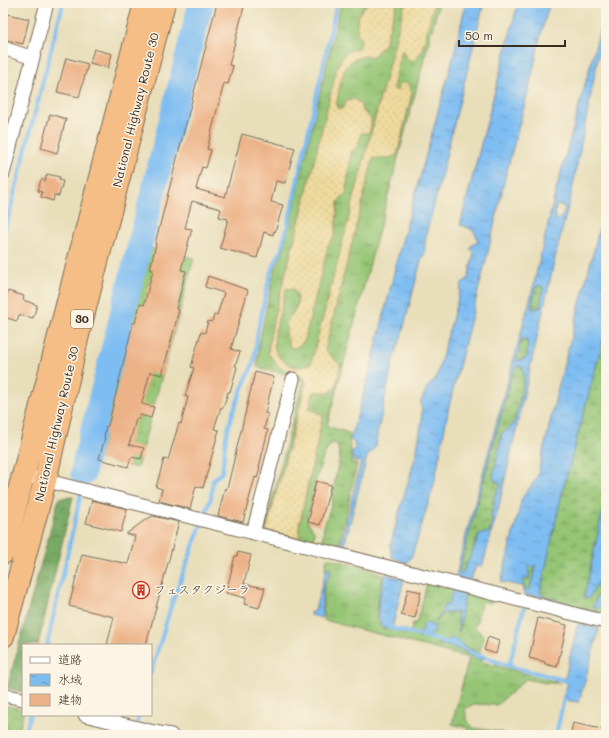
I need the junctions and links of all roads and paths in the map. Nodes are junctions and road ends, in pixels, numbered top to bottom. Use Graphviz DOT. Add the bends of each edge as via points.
graph roads {
  1 [pos="47,3"];
  2 [pos="145,3"];
  3 [pos="164,3"];
  4 [pos="3,48"];
  5 [pos="33,58"];
  6 [pos="3,174"];
  7 [pos="293,379"];
  8 [pos="24,475"];
  9 [pos="45,481"];
  10 [pos="252,534"];
  11 [pos="3,553"];
  12 [pos="606,622"];
  13 [pos="3,636"];
  14 [pos="3,695"];
  15 [pos="22,699"];
  16 [pos="89,716"];
  17 [pos="171,735"];
  1 -- 5 [label="street"];
  2 -- 8 [label="highway, National Highway Route 30 / 30"];
  3 -- 9 [label="highway, National Highway Route 30 / 30" via="77,339"];
  4 -- 5 [label="street"];
  5 -- 6 [label="street"];
  7 -- 10 [label="street"];
  8 -- 9 [label="street"];
  8 -- 11 [label="highway, National Highway Route 30 / 30"];
  9 -- 10 [label="street"];
  9 -- 13 [label="highway, National Highway Route 30 / 30"];
  10 -- 12 [label="street"];
  14 -- 15 [label="street"];
  16 -- 17 [label="street"];
}
